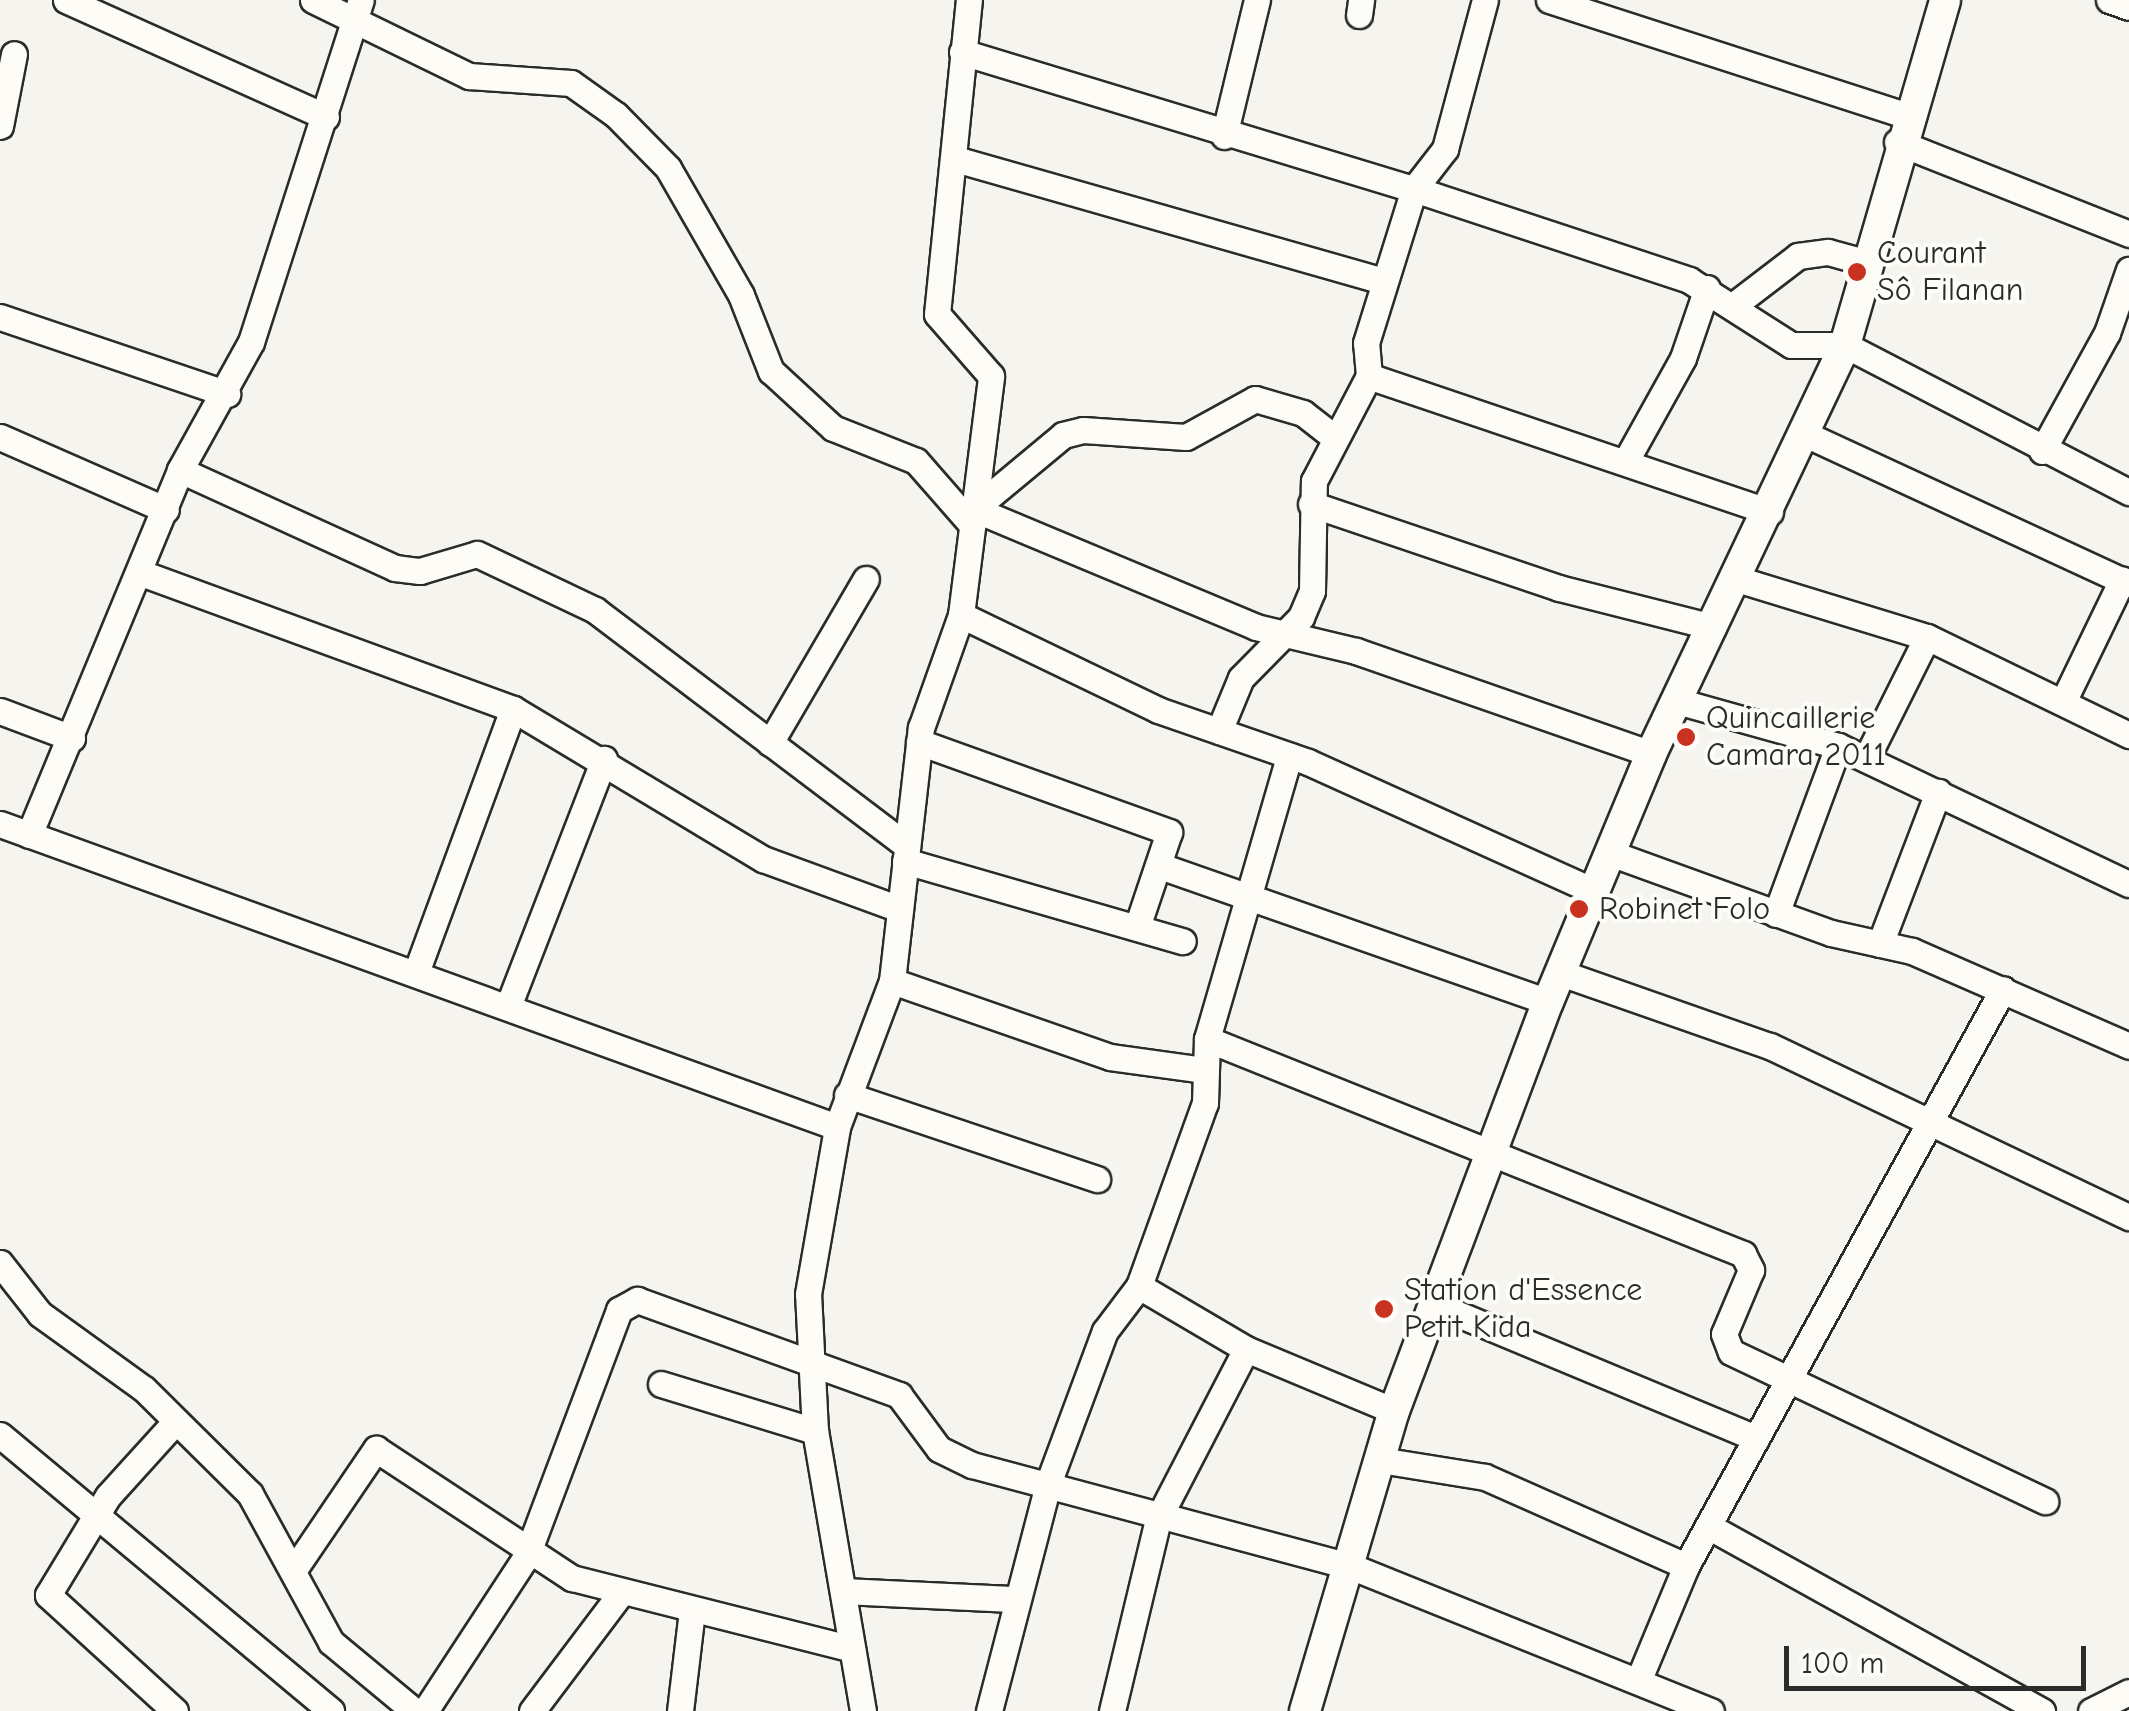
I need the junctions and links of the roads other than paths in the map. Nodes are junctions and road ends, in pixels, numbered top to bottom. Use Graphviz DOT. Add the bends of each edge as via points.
graph roads {
  1 [pos="66,0"];
  2 [pos="313,0"];
  3 [pos="969,0"];
  4 [pos="1257,0"];
  5 [pos="1485,0"];
  6 [pos="1549,0"];
  7 [pos="1945,0"];
  8 [pos="2109,0"];
  9 [pos="2129,7"];
  10 [pos="360,9"];
  11 [pos="962,52"];
  12 [pos="14,54"];
  13 [pos="326,117"];
  14 [pos="0,126"];
  15 [pos="1902,128"];
  16 [pos="1224,136"];
  17 [pos="955,158"];
  18 [pos="1414,189"];
  19 [pos="2129,234"];
  20 [pos="1868,263"];
  21 [pos="2129,270"];
  22 [pos="1384,280"];
  23 [pos="1707,288"];
  24 [pos="1734,305"];
  25 [pos="0,317"];
  26 [pos="2118,337"];
  27 [pos="1844,346"];
  28 [pos="1368,376"];
  29 [pos="228,394"];
  30 [pos="1331,434"];
  31 [pos="1805,434"];
  32 [pos="0,438"];
  33 [pos="2042,451"];
  34 [pos="1628,457"];
  35 [pos="180,470"];
  36 [pos="2129,492"];
  37 [pos="1311,504"];
  38 [pos="166,510"];
  39 [pos="1770,512"];
  40 [pos="973,517"];
  41 [pos="144,574"];
  42 [pos="866,579"];
  43 [pos="1737,579"];
  44 [pos="2125,582"];
  45 [pos="961,614"];
  46 [pos="1714,627"];
  47 [pos="1285,634"];
  48 [pos="1927,637"];
  49 [pos="1677,702"];
  50 [pos="2063,702"];
  51 [pos="513,709"];
  52 [pos="0,711"];
  53 [pos="1218,731"];
  54 [pos="2129,735"];
  55 [pos="72,738"];
  56 [pos="919,742"];
  57 [pos="770,743"];
  58 [pos="1838,746"];
  59 [pos="1652,754"];
  60 [pos="1288,756"];
  61 [pos="604,758"];
  62 [pos="1866,759"];
  63 [pos="1938,792"];
  64 [pos="0,824"];
  65 [pos="29,834"];
  66 [pos="1610,853"];
  67 [pos="906,854"];
  68 [pos="1163,867"];
  69 [pos="2129,884"];
  70 [pos="1594,891"];
  71 [pos="1249,901"];
  72 [pos="900,909"];
  73 [pos="1776,914"];
  74 [pos="1138,924"];
  75 [pos="1183,941"];
  76 [pos="1880,944"];
  77 [pos="417,970"];
  78 [pos="1560,973"];
  79 [pos="892,981"];
  80 [pos="2003,989"];
  81 [pos="1548,1002"];
  82 [pos="509,1004"];
  83 [pos="1207,1038"];
  84 [pos="2129,1046"];
  85 [pos="1206,1070"];
  86 [pos="846,1095"];
  87 [pos="1931,1119"];
  88 [pos="837,1127"];
  89 [pos="1492,1149"];
  90 [pos="1096,1179"];
  91 [pos="2129,1218"];
  92 [pos="0,1263"];
  93 [pos="1139,1286"];
  94 [pos="1434,1304"];
  95 [pos="1246,1349"];
  96 [pos="814,1357"];
  97 [pos="1789,1378"];
  98 [pos="661,1384"];
  99 [pos="1394,1411"];
  100 [pos="176,1421"];
  101 [pos="815,1431"];
  102 [pos="0,1435"];
  103 [pos="1756,1438"];
  104 [pos="1380,1460"];
  105 [pos="1048,1484"];
  106 [pos="2045,1501"];
  107 [pos="98,1512"];
  108 [pos="1158,1518"];
  109 [pos="1708,1526"];
  110 [pos="528,1554"];
  111 [pos="1350,1566"];
  112 [pos="1686,1566"];
  113 [pos="292,1571"];
  114 [pos="843,1590"];
  115 [pos="621,1593"];
  116 [pos="1012,1599"];
  117 [pos="692,1611"];
  118 [pos="852,1649"];
  119 [pos="1639,1679"];
  120 [pos="2129,1692"];
  121 [pos="408,1708"];
  122 [pos="175,1711"];
  123 [pos="331,1711"];
  124 [pos="532,1711"];
  125 [pos="680,1711"];
  126 [pos="862,1711"];
  127 [pos="990,1711"];
  128 [pos="1112,1711"];
  129 [pos="1304,1711"];
  130 [pos="1711,1711"];
  131 [pos="2042,1711"];
  132 [pos="2091,1711"];
  1 -- 13 [label="street"];
  2 -- 10 [label="street"];
  3 -- 11 [label="street"];
  4 -- 16 [label="street"];
  5 -- 18 [label="street" via="1444,149"];
  6 -- 15 [label="street"];
  7 -- 15 [label="street"];
  8 -- 9 [label="street"];
  10 -- 13 [label="street"];
  10 -- 40 [label="street" via="469,76 571,83 616,115 668,168 742,295 770,371 833,428 916,460"];
  11 -- 16 [label="street"];
  11 -- 17 [label="street"];
  12 -- 14 [label="street"];
  13 -- 29 [label="street"];
  15 -- 19 [label="street"];
  15 -- 20 [label="street"];
  16 -- 18 [label="street"];
  17 -- 22 [label="street"];
  17 -- 40 [label="street" via="937,314 991,376"];
  18 -- 22 [label="street"];
  18 -- 23 [label="street"];
  20 -- 24 [label="street" via="1828,252 1798,256"];
  20 -- 27 [label="street"];
  21 -- 26 [label="street"];
  22 -- 28 [label="street" via="1366,343"];
  23 -- 24 [label="street"];
  23 -- 34 [label="street" via="1683,358"];
  24 -- 27 [label="street" via="1790,344"];
  25 -- 29 [label="street"];
  26 -- 33 [label="street"];
  27 -- 31 [label="street"];
  27 -- 33 [label="street"];
  28 -- 30 [label="street"];
  28 -- 34 [label="street" via="1513,430"];
  29 -- 35 [label="street"];
  30 -- 37 [label="street"];
  30 -- 40 [label="street" via="1303,413 1254,399 1186,437 1083,430 1063,435"];
  31 -- 39 [label="street"];
  31 -- 44 [label="street"];
  32 -- 38 [label="street"];
  33 -- 36 [label="street"];
  34 -- 39 [label="street"];
  35 -- 38 [label="street"];
  35 -- 57 [label="street" via="396,568 493,558 610,621"];
  37 -- 46 [label="street" via="1558,588"];
  37 -- 47 [label="street" via="1312,591"];
  38 -- 41 [label="street"];
  39 -- 43 [label="street"];
  40 -- 45 [label="street"];
  40 -- 47 [label="street"];
  41 -- 51 [label="street"];
  41 -- 55 [label="street"];
  42 -- 57 [label="street"];
  43 -- 46 [label="street"];
  43 -- 48 [label="street"];
  44 -- 50 [label="street"];
  45 -- 53 [label="street"];
  45 -- 56 [label="street"];
  46 -- 49 [label="street"];
  47 -- 53 [label="street" via="1241,678"];
  47 -- 59 [label="street"];
  48 -- 50 [label="street"];
  48 -- 62 [label="street"];
  49 -- 58 [label="street"];
  49 -- 59 [label="street"];
  50 -- 54 [label="street"];
  51 -- 61 [label="street"];
  51 -- 77 [label="street"];
  52 -- 55 [label="street"];
  53 -- 60 [label="street"];
  55 -- 65 [label="street"];
  56 -- 67 [label="street"];
  56 -- 68 [label="street" via="1162,826 1170,839"];
  57 -- 67 [label="street"];
  58 -- 62 [label="street"];
  58 -- 73 [label="street"];
  59 -- 66 [label="street"];
  60 -- 70 [label="street"];
  60 -- 71 [label="street"];
  61 -- 72 [label="street" via="763,859"];
  61 -- 82 [label="street"];
  62 -- 63 [label="street"];
  63 -- 69 [label="street"];
  63 -- 76 [label="street"];
  64 -- 65 [label="street"];
  65 -- 77 [label="street"];
  66 -- 70 [label="street"];
  66 -- 73 [label="street"];
  67 -- 72 [label="street"];
  67 -- 74 [label="street"];
  68 -- 71 [label="street"];
  68 -- 74 [label="street"];
  70 -- 78 [label="street"];
  71 -- 81 [label="street"];
  71 -- 83 [label="street"];
  72 -- 79 [label="street"];
  73 -- 76 [label="street"];
  74 -- 75 [label="street"];
  76 -- 80 [label="street"];
  77 -- 82 [label="street"];
  78 -- 81 [label="street"];
  78 -- 87 [label="street" via="1770,1046"];
  79 -- 85 [label="street" via="1110,1057"];
  79 -- 86 [label="street"];
  80 -- 84 [label="street"];
  80 -- 87 [label="street"];
  81 -- 89 [label="street"];
  82 -- 88 [label="street"];
  83 -- 85 [label="street"];
  83 -- 89 [label="street"];
  85 -- 93 [label="street" via="1205,1103"];
  86 -- 88 [label="street"];
  86 -- 90 [label="street"];
  87 -- 91 [label="street"];
  87 -- 97 [label="street"];
  88 -- 96 [label="street" via="808,1294"];
  89 -- 94 [label="street"];
  89 -- 97 [label="street" via="1742,1254 1751,1270 1724,1344"];
  92 -- 100 [label="street" via="40,1314"];
  93 -- 95 [label="street"];
  93 -- 105 [label="street" via="1106,1331"];
  94 -- 99 [label="street"];
  94 -- 103 [label="street"];
  95 -- 99 [label="street"];
  95 -- 108 [label="street"];
  96 -- 101 [label="street"];
  96 -- 105 [label="street" via="899,1395 938,1449"];
  96 -- 110 [label="street" via="628,1301"];
  97 -- 103 [label="street"];
  97 -- 106 [label="street"];
  98 -- 101 [label="street"];
  99 -- 104 [label="street"];
  100 -- 107 [label="street"];
  100 -- 113 [label="street" via="250,1494"];
  101 -- 114 [label="street"];
  102 -- 107 [label="street"];
  103 -- 109 [label="street"];
  104 -- 111 [label="street"];
  104 -- 112 [label="street" via="1485,1477"];
  105 -- 108 [label="street"];
  105 -- 116 [label="street"];
  107 -- 122 [label="street" via="51,1586 51,1604"];
  107 -- 123 [label="street"];
  108 -- 111 [label="street"];
  108 -- 128 [label="street"];
  109 -- 112 [label="street"];
  109 -- 131 [label="street"];
  110 -- 113 [label="street" via="376,1449"];
  110 -- 115 [label="street"];
  110 -- 121 [label="street"];
  111 -- 119 [label="street"];
  111 -- 129 [label="street"];
  112 -- 119 [label="street"];
  113 -- 121 [label="street" via="332,1642"];
  114 -- 116 [label="street"];
  114 -- 118 [label="street"];
  115 -- 117 [label="street"];
  115 -- 124 [label="street"];
  116 -- 127 [label="street"];
  117 -- 118 [label="street"];
  117 -- 125 [label="street"];
  118 -- 126 [label="street"];
  119 -- 130 [label="street"];
  120 -- 132 [label="street"];
}
